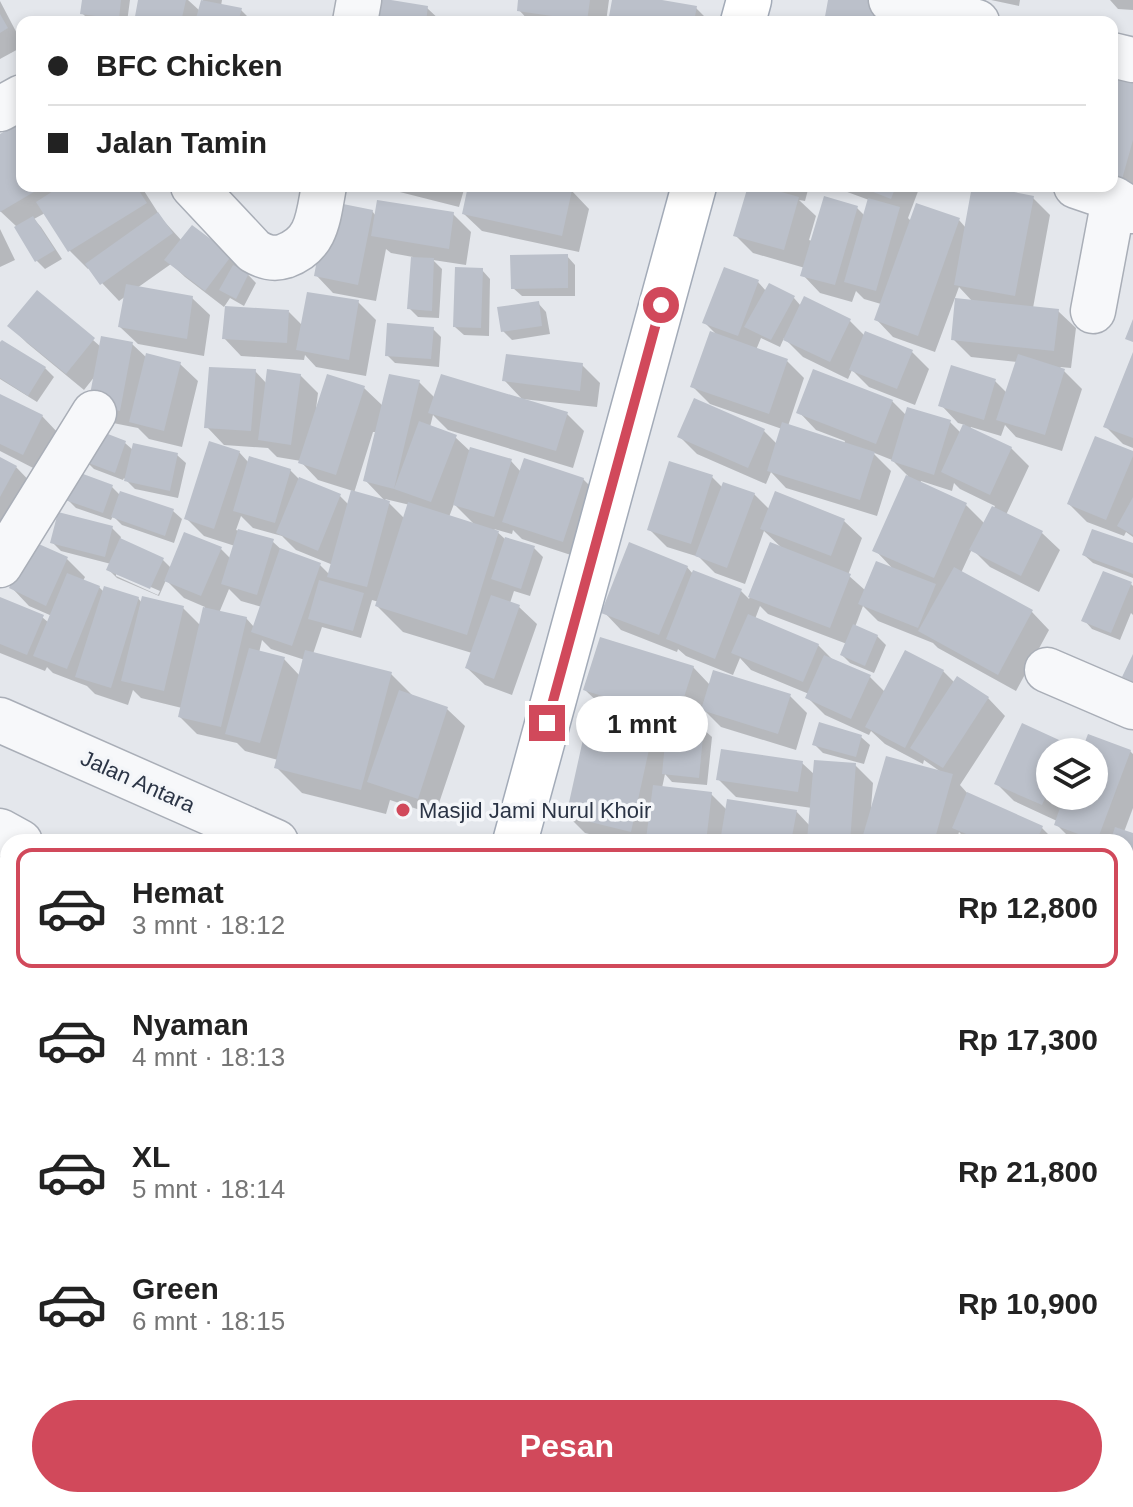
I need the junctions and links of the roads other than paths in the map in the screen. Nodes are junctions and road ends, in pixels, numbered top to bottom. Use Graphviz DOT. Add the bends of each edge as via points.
graph roads {
  1 [pos="891,0"];
  2 [pos="954,16"];
  3 [pos="199,192"];
  4 [pos="323,192"];
  5 [pos="692,192"];
  6 [pos="1108,199"];
  7 [pos="1093,311"];
  8 [pos="94,413"];
  9 [pos="0,565"];
  10 [pos="1047,670"];
  11 [pos="1133,707"];
  12 [pos="0,720"];
  13 [pos="258,834"];
  14 [pos="517,834"];
  1 -- 2 [label="street"];
  3 -- 4 [label="street" via="254,251 279,258 306,245 316,227"];
  5 -- 14 [label="main road"];
  6 -- 7 [label="street"];
  8 -- 9 [label="street"];
  10 -- 11 [label="street"];
  12 -- 13 [label="street, Jalan Antara"];
}
